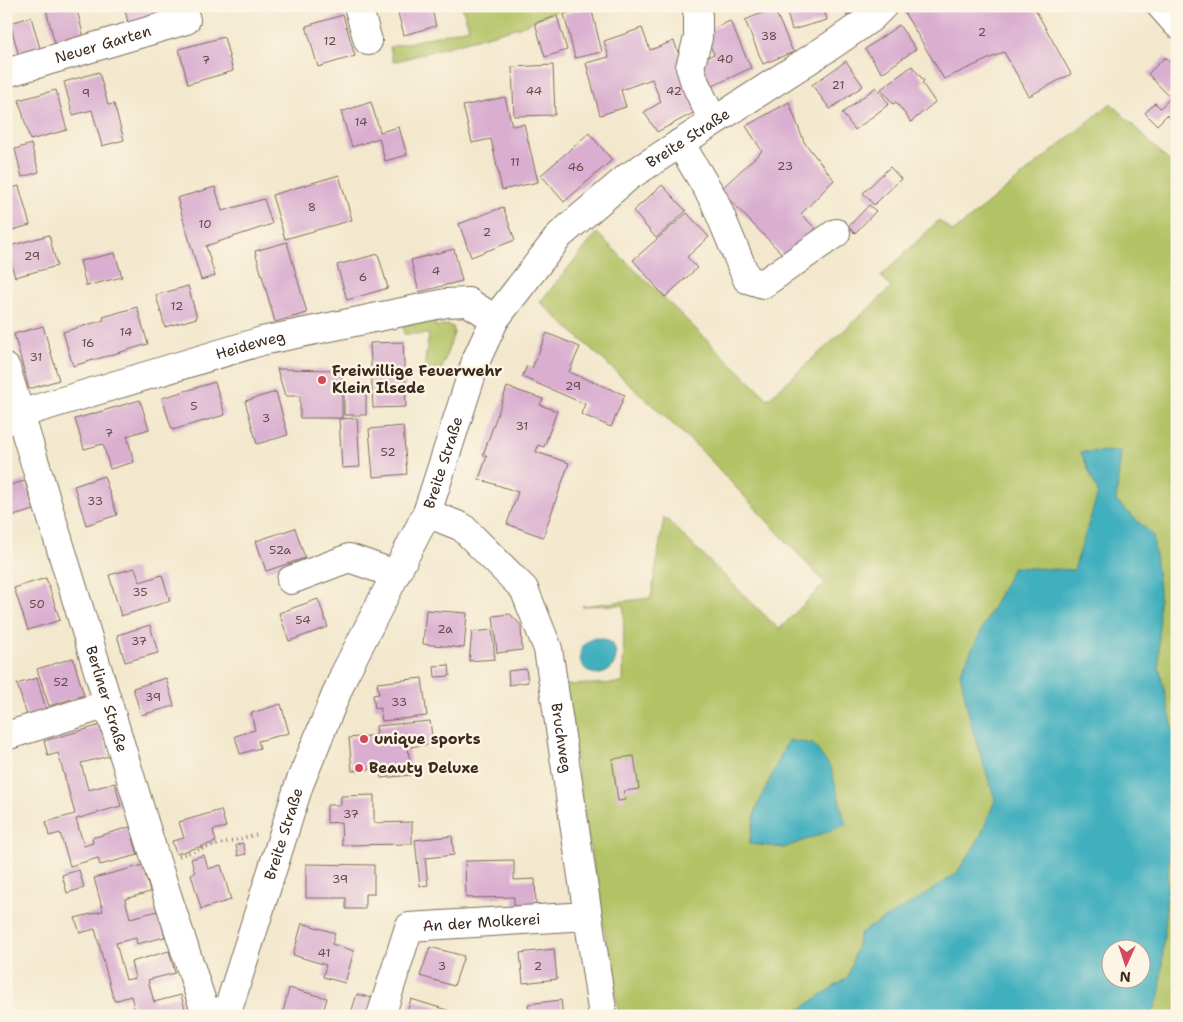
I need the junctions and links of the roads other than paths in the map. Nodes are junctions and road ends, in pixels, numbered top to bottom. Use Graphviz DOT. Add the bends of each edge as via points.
graph roads {
  1 [pos="182,6"];
  2 [pos="358,6"];
  3 [pos="696,6"];
  4 [pos="884,6"];
  5 [pos="1161,6"];
  6 [pos="1177,24"];
  7 [pos="368,41"];
  8 [pos="6,73"];
  9 [pos="713,121"];
  10 [pos="680,143"];
  11 [pos="836,233"];
  12 [pos="496,319"];
  13 [pos="6,368"];
  14 [pos="13,415"];
  15 [pos="427,513"];
  16 [pos="395,574"];
  17 [pos="291,580"];
  18 [pos="108,704"];
  19 [pos="6,736"];
  20 [pos="587,916"];
  21 [pos="226,1016"];
  22 [pos="381,1016"];
  23 [pos="603,1016"];
  1 -- 8 [label="street, Neuer Garten" via="186,20"];
  2 -- 7 [label="street"];
  3 -- 9 [label="street" via="698,38 690,67"];
  4 -- 9 [label="street, Breite Straße" via="832,45"];
  5 -- 6 [label="street"];
  9 -- 10 [label="street, Breite Straße"];
  10 -- 11 [label="street" via="714,200 747,279 763,284"];
  10 -- 12 [label="street, Breite Straße" via="628,177 560,235"];
  12 -- 14 [label="street, Heideweg" via="468,302 436,305 262,341"];
  12 -- 15 [label="street, Breite Straße" via="477,358"];
  13 -- 14 [label="street, Berliner Straße"];
  14 -- 18 [label="street, Berliner Straße"];
  15 -- 16 [label="street, Breite Straße"];
  15 -- 20 [label="street, Bruchweg" via="462,527 524,589 548,648"];
  16 -- 17 [label="street" via="349,558"];
  16 -- 21 [label="street, Breite Straße" via="344,675 299,785"];
  18 -- 19 [label="street"];
  18 -- 21 [label="street, Berliner Straße" via="204,1008"];
  20 -- 22 [label="street, An der Molkerei" via="409,927"];
  20 -- 23 [label="street, Bruchweg"];
}
